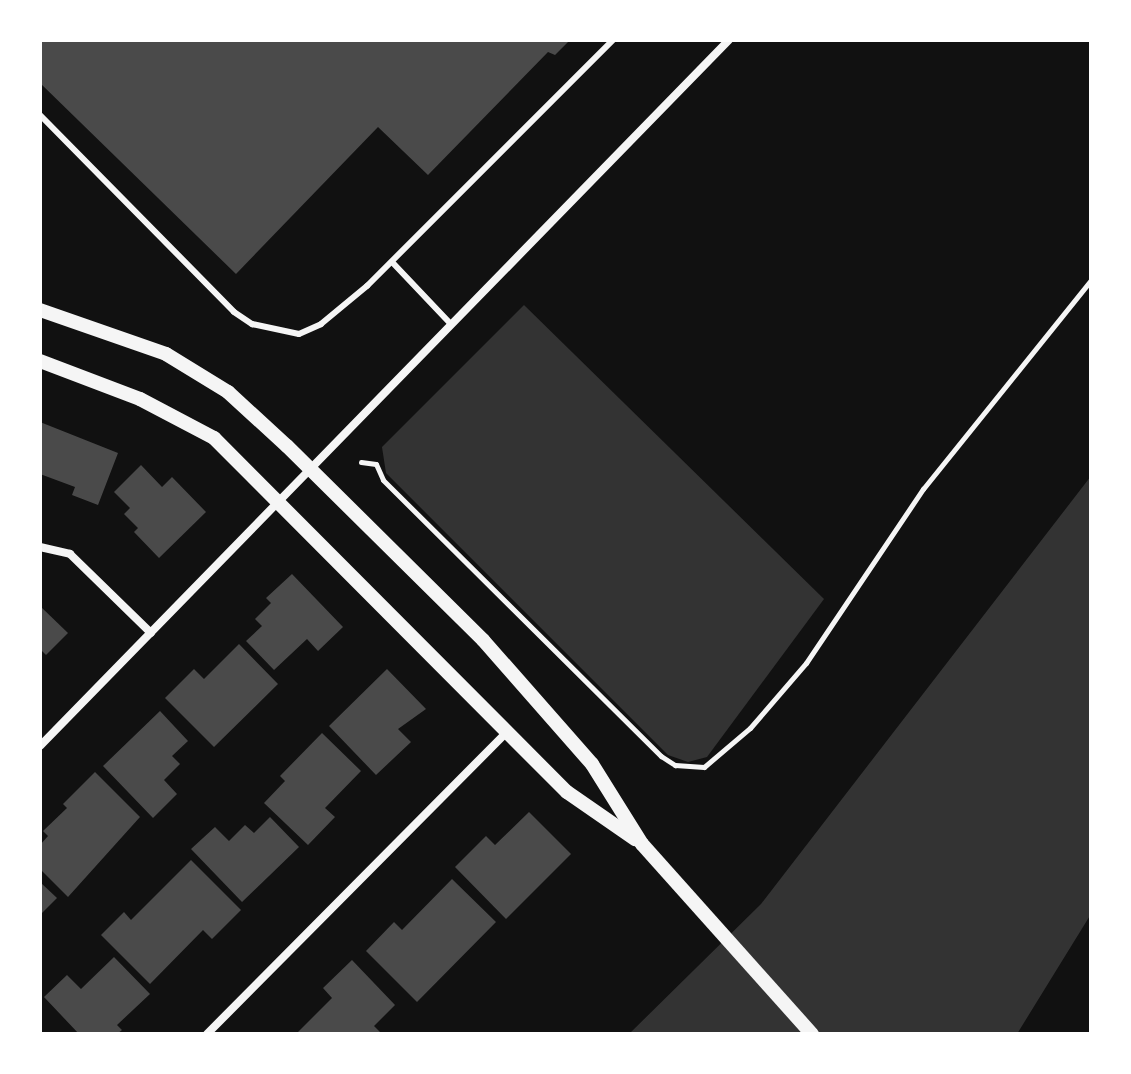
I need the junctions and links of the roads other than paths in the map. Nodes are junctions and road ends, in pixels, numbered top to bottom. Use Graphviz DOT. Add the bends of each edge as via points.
graph roads {
  1 [pos="613,40"];
  2 [pos="729,40"];
  3 [pos="40,115"];
  4 [pos="392,262"];
  5 [pos="40,310"];
  6 [pos="449,322"];
  7 [pos="40,361"];
  8 [pos="311,469"];
  9 [pos="278,501"];
  10 [pos="40,547"];
  11 [pos="151,633"];
  12 [pos="507,732"];
  13 [pos="40,746"];
  14 [pos="642,844"];
  15 [pos="207,1034"];
  16 [pos="812,1034"];
  1 -- 4 [label="lane"];
  2 -- 6 [label="street"];
  3 -- 4 [label="lane" via="252,324 299,334 321,324"];
  4 -- 6 [label="lane"];
  5 -- 8 [label="street" via="166,354 228,392"];
  6 -- 8 [label="street"];
  7 -- 9 [label="street" via="140,399 214,438"];
  8 -- 9 [label="street"];
  8 -- 14 [label="street" via="592,764"];
  9 -- 11 [label="street"];
  9 -- 12 [label="street"];
  10 -- 11 [label="street" via="70,554"];
  11 -- 13 [label="street"];
  12 -- 14 [label="street" via="567,792"];
  12 -- 15 [label="street"];
  14 -- 16 [label="street"];
}
